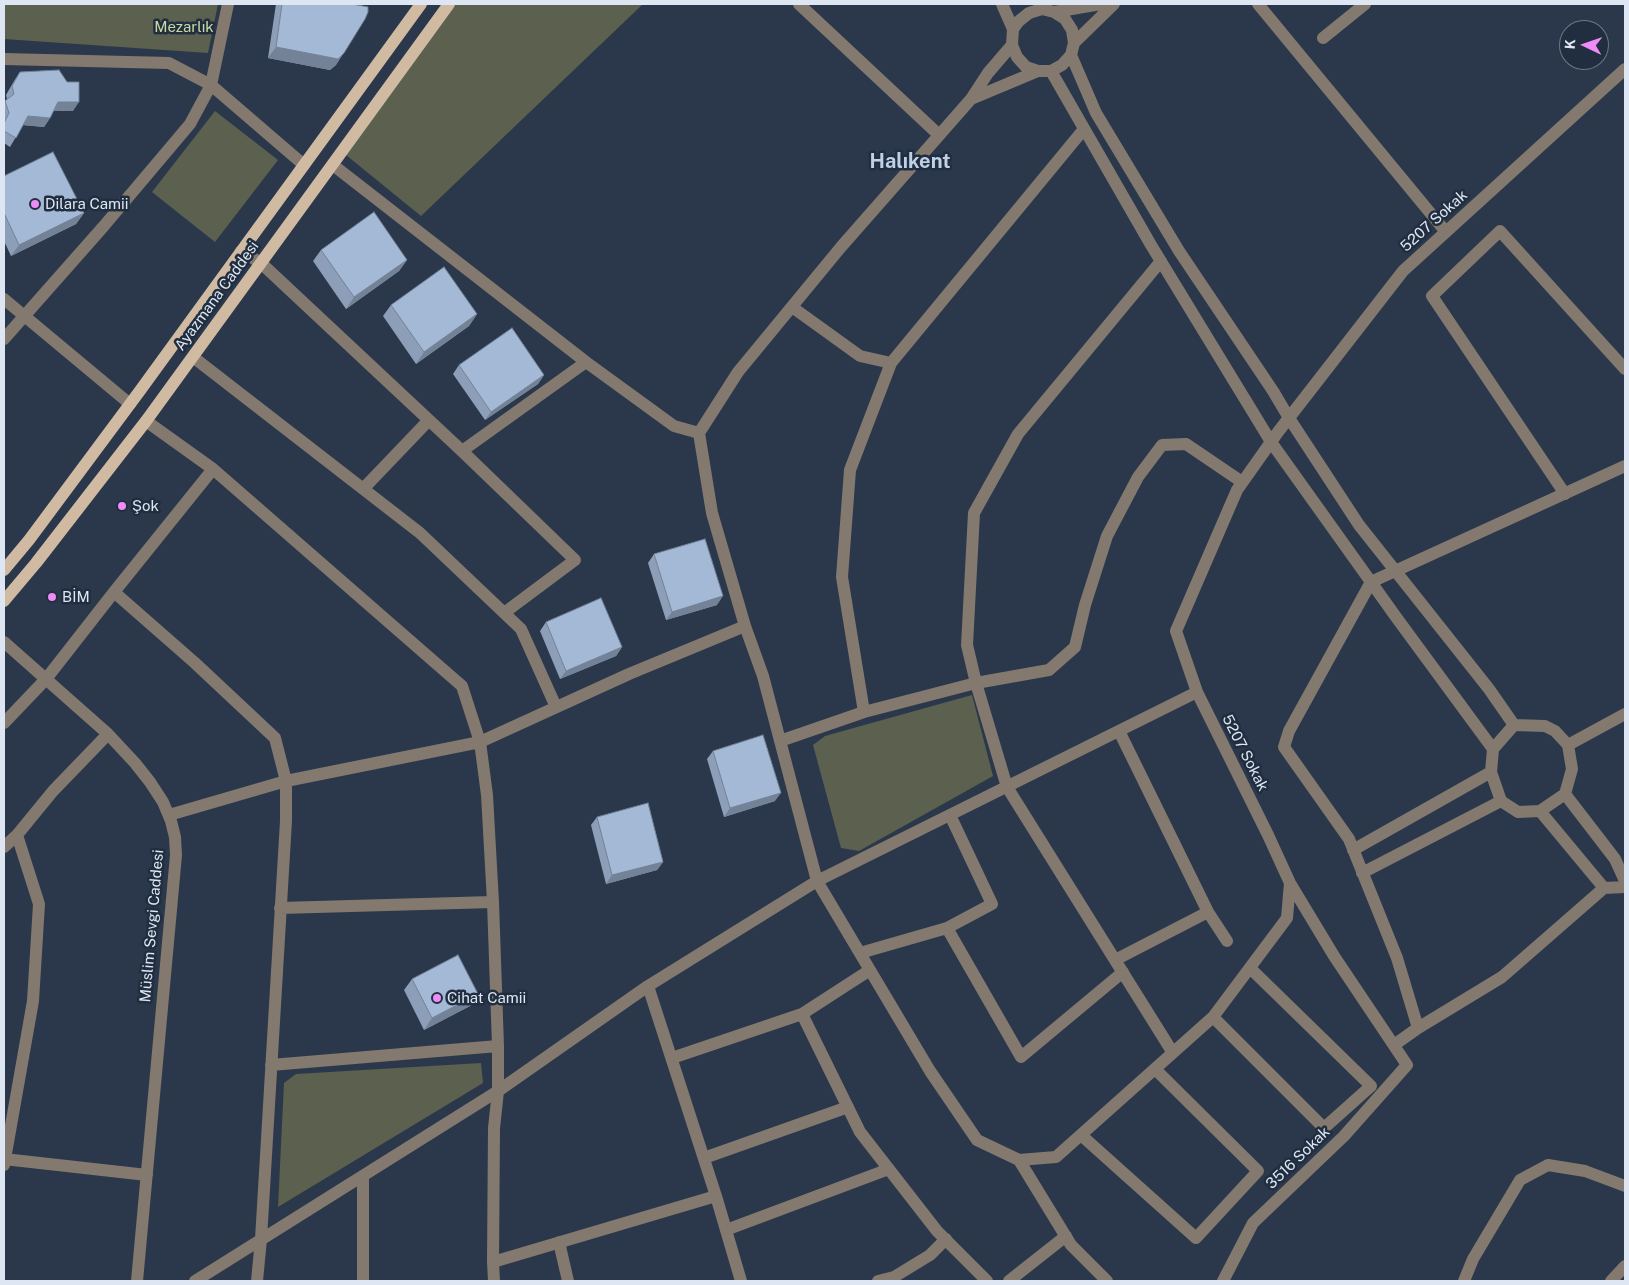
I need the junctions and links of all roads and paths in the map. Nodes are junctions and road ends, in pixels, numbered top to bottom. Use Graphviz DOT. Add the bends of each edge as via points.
graph roads {
  1 [pos="228,4"];
  2 [pos="421,4"];
  3 [pos="449,4"];
  4 [pos="799,4"];
  5 [pos="1002,4"];
  6 [pos="1101,4"];
  7 [pos="1114,4"];
  8 [pos="1258,4"];
  9 [pos="1365,4"];
  10 [pos="1045,8"];
  11 [pos="1013,29"];
  12 [pos="1323,38"];
  13 [pos="1012,45"];
  14 [pos="1072,49"];
  15 [pos="4,60"];
  16 [pos="1625,69"];
  17 [pos="1044,71"];
  18 [pos="211,85"];
  19 [pos="971,99"];
  20 [pos="333,126"];
  21 [pos="1084,129"];
  22 [pos="939,136"];
  23 [pos="351,140"];
  24 [pos="304,165"];
  25 [pos="333,165"];
  26 [pos="1446,232"];
  27 [pos="241,251"];
  28 [pos="1161,261"];
  29 [pos="261,263"];
  30 [pos="4,299"];
  31 [pos="792,307"];
  32 [pos="24,317"];
  33 [pos="4,339"];
  34 [pos="193,357"];
  35 [pos="586,362"];
  36 [pos="891,363"];
  37 [pos="1625,370"];
  38 [pos="130,404"];
  39 [pos="1289,418"];
  40 [pos="429,420"];
  41 [pos="146,421"];
  42 [pos="699,433"];
  43 [pos="1271,442"];
  44 [pos="462,451"];
  45 [pos="1625,466"];
  46 [pos="214,469"];
  47 [pos="1242,482"];
  48 [pos="363,489"];
  49 [pos="1564,494"];
  50 [pos="4,570"];
  51 [pos="1394,571"];
  52 [pos="1371,582"];
  53 [pos="114,592"];
  54 [pos="4,601"];
  55 [pos="504,613"];
  56 [pos="745,626"];
  57 [pos="4,642"];
  58 [pos="46,679"];
  59 [pos="976,683"];
  60 [pos="1197,692"];
  61 [pos="556,707"];
  62 [pos="864,712"];
  63 [pos="1625,714"];
  64 [pos="4,723"];
  65 [pos="1514,725"];
  66 [pos="1119,731"];
  67 [pos="108,734"];
  68 [pos="780,741"];
  69 [pos="480,742"];
  70 [pos="1568,745"];
  71 [pos="1493,749"];
  72 [pos="1491,772"];
  73 [pos="286,781"];
  74 [pos="1007,787"];
  75 [pos="1565,794"];
  76 [pos="1501,801"];
  77 [pos="1540,811"];
  78 [pos="169,814"];
  79 [pos="950,815"];
  80 [pos="17,835"];
  81 [pos="4,847"];
  82 [pos="1353,850"];
  83 [pos="1362,873"];
  84 [pos="818,881"];
  85 [pos="1625,881"];
  86 [pos="1290,883"];
  87 [pos="1625,887"];
  88 [pos="1604,888"];
  89 [pos="493,902"];
  90 [pos="280,908"];
  91 [pos="1208,912"];
  92 [pos="947,928"];
  93 [pos="1227,941"];
  94 [pos="860,953"];
  95 [pos="1115,960"];
  96 [pos="1250,968"];
  97 [pos="870,970"];
  98 [pos="1123,972"];
  99 [pos="648,986"];
  100 [pos="802,1014"];
  101 [pos="1213,1017"];
  102 [pos="1418,1028"];
  103 [pos="1394,1044"];
  104 [pos="498,1046"];
  105 [pos="1173,1053"];
  106 [pos="672,1058"];
  107 [pos="271,1065"];
  108 [pos="1407,1065"];
  109 [pos="1155,1069"];
  110 [pos="498,1091"];
  111 [pos="848,1107"];
  112 [pos="1081,1135"];
  113 [pos="704,1158"];
  114 [pos="1019,1160"];
  115 [pos="4,1161"];
  116 [pos="889,1169"];
  117 [pos="147,1175"];
  118 [pos="363,1176"];
  119 [pos="1625,1186"];
  120 [pos="716,1196"];
  121 [pos="726,1230"];
  122 [pos="1066,1236"];
  123 [pos="261,1239"];
  124 [pos="946,1239"];
  125 [pos="560,1242"];
  126 [pos="493,1262"];
  127 [pos="1625,1266"];
  128 [pos="895,1279"];
  129 [pos="137,1281"];
  130 [pos="195,1281"];
  131 [pos="257,1281"];
  132 [pos="363,1281"];
  133 [pos="494,1281"];
  134 [pos="568,1281"];
  135 [pos="741,1281"];
  136 [pos="878,1281"];
  137 [pos="987,1281"];
  138 [pos="1009,1281"];
  139 [pos="1107,1281"];
  140 [pos="1223,1281"];
  141 [pos="1464,1281"];
  142 [pos="1610,1281"];
  1 -- 18 [label="street"];
  2 -- 20 [label="main road, Ayazmana Caddesi"];
  3 -- 23 [label="main road, Ayazmana Caddesi"];
  4 -- 22 [label="street"];
  5 -- 11 [label="street"];
  6 -- 10 [label="street"];
  7 -- 14 [label="street"];
  8 -- 26 [label="street"];
  9 -- 12 [label="street"];
  10 -- 11 [label="street" via="1029,13"];
  10 -- 14 [label="street" via="1069,24"];
  11 -- 13 [label="street"];
  13 -- 17 [label="street" via="1026,67"];
  13 -- 19 [label="street"];
  14 -- 17 [label="street" via="1062,65"];
  14 -- 39 [label="street" via="1096,113 1180,251"];
  15 -- 18 [label="street" via="169,63"];
  16 -- 26 [label="street, 5207 Sokak"];
  17 -- 19 [label="street"];
  17 -- 21 [label="street"];
  18 -- 24 [label="street"];
  18 -- 32 [label="street" via="190,124"];
  19 -- 22 [label="street"];
  20 -- 23 [label="main road"];
  20 -- 24 [label="main road, Ayazmana Caddesi"];
  21 -- 28 [label="street"];
  21 -- 36 [label="street"];
  22 -- 31 [label="street"];
  23 -- 25 [label="main road, Ayazmana Caddesi"];
  24 -- 27 [label="main road, Ayazmana Caddesi"];
  25 -- 29 [label="main road, Ayazmana Caddesi"];
  25 -- 35 [label="street"];
  26 -- 39 [label="street, 5207 Sokak" via="1404,270"];
  27 -- 29 [label="street"];
  27 -- 38 [label="main road, Ayazmana Caddesi"];
  28 -- 43 [label="street"];
  28 -- 59 [label="street" via="1018,434 974,513 967,645"];
  29 -- 34 [label="main road, Ayazmana Caddesi"];
  29 -- 40 [label="street"];
  30 -- 32 [label="street"];
  31 -- 36 [label="street" via="860,356"];
  31 -- 42 [label="street" via="738,372"];
  32 -- 33 [label="street"];
  32 -- 38 [label="street"];
  34 -- 41 [label="main road, Ayazmana Caddesi"];
  34 -- 48 [label="street"];
  35 -- 42 [label="street" via="674,426"];
  35 -- 44 [label="street"];
  36 -- 62 [label="street" via="850,470 842,577"];
  37 -- 49 [label="street" via="1500,231 1432,296"];
  38 -- 50 [label="main road, Ayazmana Caddesi"];
  39 -- 43 [label="street, 5207 Sokak"];
  39 -- 51 [label="street" via="1359,525"];
  40 -- 44 [label="street"];
  40 -- 48 [label="street"];
  41 -- 46 [label="street"];
  41 -- 54 [label="main road, Ayazmana Caddesi"];
  42 -- 56 [label="street" via="712,513"];
  43 -- 47 [label="street, 5207 Sokak"];
  43 -- 52 [label="street"];
  44 -- 55 [label="street" via="575,560"];
  45 -- 49 [label="street"];
  46 -- 53 [label="street"];
  46 -- 69 [label="street" via="462,686"];
  47 -- 59 [label="street" via="1186,444 1162,445 1138,477 1107,536 1075,647 1049,670"];
  47 -- 60 [label="street, 5207 Sokak" via="1176,631"];
  48 -- 55 [label="street" via="420,533"];
  49 -- 51 [label="street"];
  51 -- 52 [label="street"];
  51 -- 65 [label="street"];
  52 -- 71 [label="street"];
  52 -- 82 [label="street" via="1288,731 1284,747"];
  53 -- 58 [label="street"];
  53 -- 73 [label="street" via="275,738"];
  55 -- 61 [label="street" via="521,629"];
  56 -- 61 [label="street"];
  56 -- 68 [label="street" via="763,676"];
  57 -- 58 [label="street, Müslim Sevgi Caddesi"];
  58 -- 64 [label="street"];
  58 -- 67 [label="street, Müslim Sevgi Caddesi"];
  59 -- 62 [label="street"];
  59 -- 74 [label="street"];
  60 -- 66 [label="street"];
  60 -- 86 [label="street, 5207 Sokak"];
  61 -- 69 [label="street"];
  62 -- 68 [label="street"];
  63 -- 70 [label="street"];
  65 -- 70 [label="street" via="1545,726 1555,731"];
  65 -- 71 [label="street"];
  66 -- 74 [label="street"];
  66 -- 91 [label="street"];
  67 -- 78 [label="street, Müslim Sevgi Caddesi" via="150,782"];
  67 -- 80 [label="street" via="53,790"];
  68 -- 84 [label="street"];
  69 -- 73 [label="street"];
  69 -- 89 [label="street" via="487,795"];
  70 -- 75 [label="street" via="1572,769"];
  71 -- 72 [label="street"];
  72 -- 76 [label="street"];
  72 -- 82 [label="street"];
  73 -- 78 [label="street"];
  73 -- 90 [label="street"];
  74 -- 79 [label="street"];
  74 -- 95 [label="street"];
  75 -- 77 [label="street"];
  75 -- 85 [label="street" via="1615,859"];
  76 -- 77 [label="street" via="1518,812"];
  76 -- 83 [label="street"];
  77 -- 88 [label="street"];
  78 -- 117 [label="street, Müslim Sevgi Caddesi" via="176,855"];
  79 -- 84 [label="street"];
  79 -- 92 [label="street" via="992,904"];
  80 -- 81 [label="street"];
  80 -- 115 [label="street" via="39,904 33,1001"];
  82 -- 83 [label="street"];
  83 -- 102 [label="street" via="1397,958"];
  84 -- 94 [label="street"];
  84 -- 99 [label="street"];
  86 -- 96 [label="street" via="1287,918"];
  86 -- 103 [label="street, 5207 Sokak" via="1334,956"];
  87 -- 88 [label="street"];
  88 -- 102 [label="street" via="1502,977"];
  89 -- 90 [label="street"];
  89 -- 104 [label="street"];
  90 -- 107 [label="street"];
  91 -- 93 [label="street"];
  91 -- 95 [label="street"];
  92 -- 94 [label="street"];
  92 -- 98 [label="street" via="1021,1057"];
  94 -- 97 [label="street"];
  95 -- 98 [label="street"];
  96 -- 101 [label="street"];
  96 -- 101 [label="street" via="1371,1086 1324,1128"];
  97 -- 100 [label="street"];
  97 -- 114 [label="street" via="930,1071 977,1140"];
  98 -- 105 [label="street"];
  99 -- 106 [label="street"];
  99 -- 110 [label="street"];
  100 -- 106 [label="street"];
  100 -- 111 [label="street"];
  101 -- 105 [label="street"];
  102 -- 103 [label="street"];
  103 -- 108 [label="street, 5207 Sokak"];
  104 -- 107 [label="street"];
  104 -- 110 [label="street"];
  105 -- 109 [label="street"];
  106 -- 113 [label="street"];
  107 -- 123 [label="street"];
  108 -- 140 [label="street, 3516 Sokak" via="1344,1136 1253,1223"];
  109 -- 112 [label="street"];
  109 -- 112 [label="street" via="1258,1171 1196,1238"];
  110 -- 118 [label="street"];
  110 -- 126 [label="street" via="494,1128"];
  111 -- 113 [label="street"];
  111 -- 116 [label="street" via="860,1132"];
  112 -- 114 [label="street" via="1056,1157"];
  113 -- 120 [label="street"];
  114 -- 122 [label="street"];
  115 -- 117 [label="street"];
  116 -- 121 [label="street"];
  116 -- 124 [label="street"];
  117 -- 129 [label="street, Müslim Sevgi Caddesi"];
  118 -- 123 [label="street"];
  118 -- 132 [label="street"];
  119 -- 141 [label="street" via="1586,1171 1548,1165 1520,1180 1473,1258"];
  120 -- 121 [label="street"];
  120 -- 125 [label="street"];
  121 -- 135 [label="street"];
  122 -- 138 [label="street"];
  122 -- 139 [label="street"];
  123 -- 130 [label="street"];
  123 -- 131 [label="street"];
  124 -- 128 [label="street" via="930,1255"];
  124 -- 137 [label="street"];
  125 -- 126 [label="street"];
  125 -- 134 [label="street"];
  126 -- 133 [label="street"];
  127 -- 142 [label="street"];
  128 -- 136 [label="street"];
}
